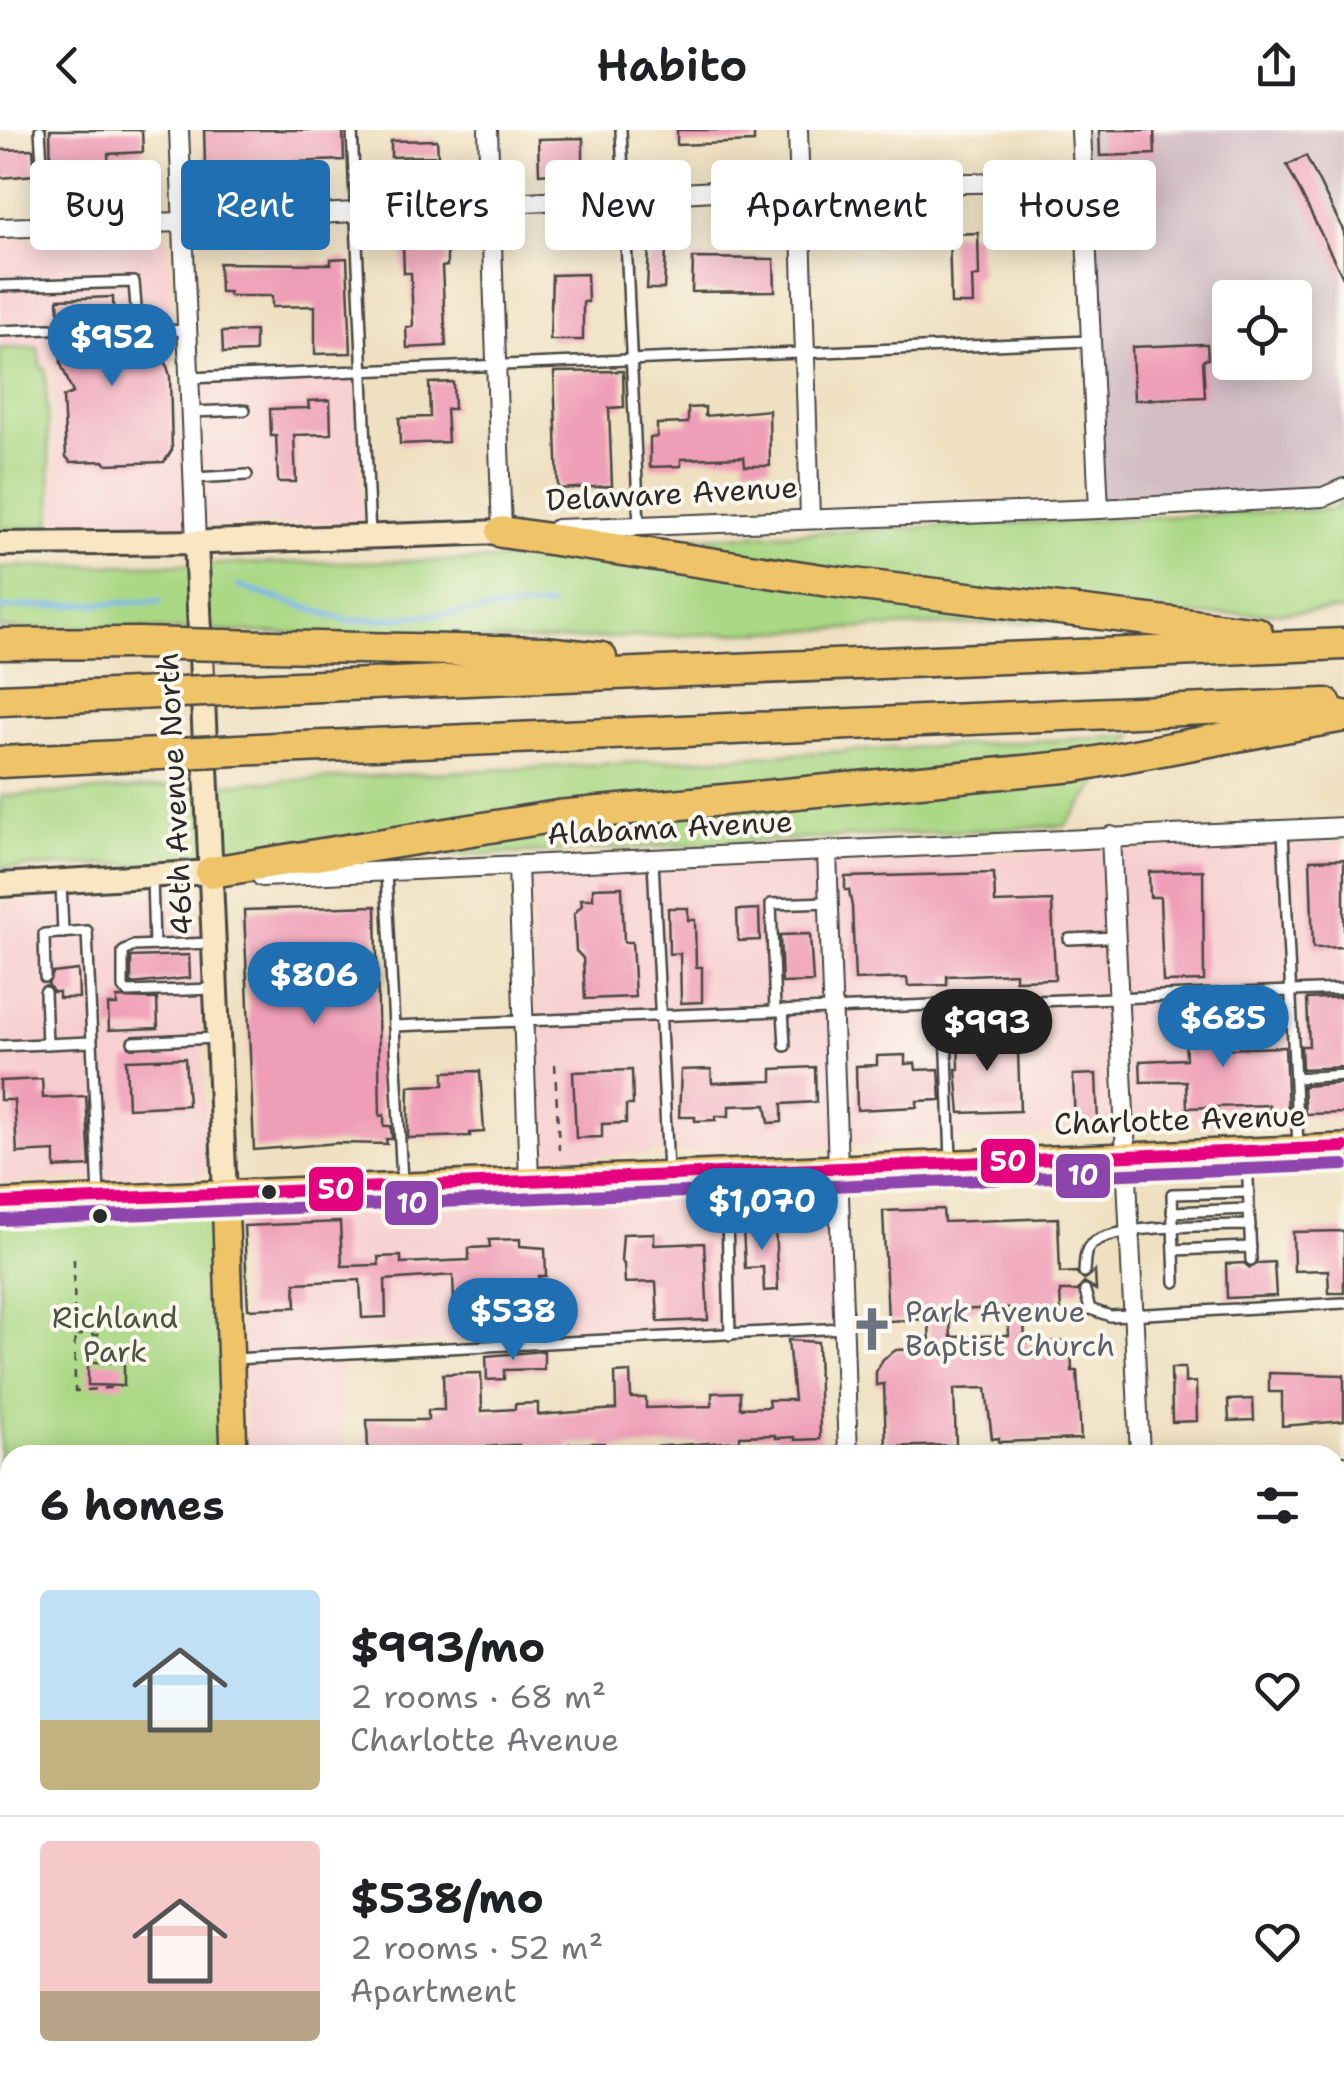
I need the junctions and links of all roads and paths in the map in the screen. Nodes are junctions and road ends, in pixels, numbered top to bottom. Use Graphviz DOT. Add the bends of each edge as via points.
graph roads {
  1 [pos="40,130"];
  2 [pos="179,130"];
  3 [pos="352,130"];
  4 [pos="488,130"];
  5 [pos="621,130"];
  6 [pos="798,130"];
  7 [pos="1081,130"];
  8 [pos="42,160"];
  9 [pos="353,160"];
  10 [pos="490,160"];
  11 [pos="622,160"];
  12 [pos="799,160"];
  13 [pos="1083,160"];
  14 [pos="181,191"];
  15 [pos="30,227"];
  16 [pos="0,228"];
  17 [pos="183,250"];
  18 [pos="357,250"];
  19 [pos="494,250"];
  20 [pos="627,250"];
  21 [pos="802,250"];
  22 [pos="1087,250"];
  23 [pos="0,286"];
  24 [pos="50,329"];
  25 [pos="187,330"];
  26 [pos="0,331"];
  27 [pos="1092,341"];
  28 [pos="805,351"];
  29 [pos="633,360"];
  30 [pos="497,366"];
  31 [pos="362,371"];
  32 [pos="189,378"];
  33 [pos="245,410"];
  34 [pos="190,412"];
  35 [pos="246,476"];
  36 [pos="192,478"];
  37 [pos="1344,488"];
  38 [pos="1099,510"];
  39 [pos="810,518"];
  40 [pos="640,526"];
  41 [pos="502,532"];
  42 [pos="370,536"];
  43 [pos="196,542"];
  44 [pos="0,544"];
  45 [pos="0,644"];
  46 [pos="1344,644"];
  47 [pos="709,669"];
  48 [pos="0,700"];
  49 [pos="1344,703"];
  50 [pos="1344,716"];
  51 [pos="0,762"];
  52 [pos="1344,827"];
  53 [pos="1283,831"];
  54 [pos="1110,836"];
  55 [pos="827,851"];
  56 [pos="653,860"];
  57 [pos="518,866"];
  58 [pos="386,869"];
  59 [pos="212,872"];
  60 [pos="152,876"];
  61 [pos="61,882"];
  62 [pos="0,886"];
  63 [pos="828,902"];
  64 [pos="63,933"];
  65 [pos="1116,937"];
  66 [pos="1069,939"];
  67 [pos="214,943"];
  68 [pos="154,945"];
  69 [pos="45,977"];
  70 [pos="217,989"];
  71 [pos="1344,989"];
  72 [pos="1292,991"];
  73 [pos="46,992"];
  74 [pos="1118,996"];
  75 [pos="945,1003"];
  76 [pos="832,1008"];
  77 [pos="779,1010"];
  78 [pos="660,1015"];
  79 [pos="523,1021"];
  80 [pos="394,1026"];
  81 [pos="219,1038"];
  82 [pos="90,1042"];
  83 [pos="133,1042"];
  84 [pos="47,1044"];
  85 [pos="0,1046"];
  86 [pos="785,1046"];
  87 [pos="555,1064"];
  88 [pos="1344,1076"];
  89 [pos="1295,1078"];
  90 [pos="1344,1147"];
  91 [pos="1298,1149"];
  92 [pos="559,1150"];
  93 [pos="1247,1150"];
  94 [pos="1126,1154"];
  95 [pos="951,1162"];
  96 [pos="839,1167"];
  97 [pos="726,1172"];
  98 [pos="669,1175"];
  99 [pos="528,1181"];
  100 [pos="402,1188"];
  101 [pos="1248,1192"];
  102 [pos="225,1194"];
  103 [pos="99,1199"];
  104 [pos="0,1204"];
  105 [pos="1249,1209"];
  106 [pos="1172,1212"];
  107 [pos="1250,1225"];
  108 [pos="1173,1228"];
  109 [pos="1128,1232"];
  110 [pos="1251,1247"];
  111 [pos="1174,1250"];
  112 [pos="74,1259"];
  113 [pos="1252,1260"];
  114 [pos="1084,1272"];
  115 [pos="1175,1282"];
  116 [pos="1085,1291"];
  117 [pos="1344,1303"];
  118 [pos="1136,1315"];
  119 [pos="843,1328"];
  120 [pos="74,1334"];
  121 [pos="730,1335"];
  122 [pos="99,1360"];
  123 [pos="231,1360"];
  124 [pos="120,1388"];
  125 [pos="234,1445"];
  126 [pos="848,1445"];
  127 [pos="1140,1445"];
  1 -- 8 [label="lane"];
  2 -- 14 [label="street, 46th Avenue North"];
  3 -- 9 [label="lane"];
  4 -- 10 [label="street"];
  5 -- 11 [label="lane"];
  6 -- 12 [label="street"];
  7 -- 13 [label="street"];
  15 -- 16 [label="street"];
  17 -- 25 [label="street, 46th Avenue North"];
  18 -- 31 [label="lane"];
  19 -- 30 [label="street"];
  20 -- 29 [label="lane"];
  21 -- 28 [label="street"];
  22 -- 27 [label="street"];
  23 -- 25 [label="lane" via="134,282 138,332"];
  24 -- 26 [label="lane"];
  25 -- 32 [label="street, 46th Avenue North"];
  27 -- 28 [label="lane"];
  27 -- 38 [label="street"];
  28 -- 29 [label="lane"];
  28 -- 39 [label="street"];
  29 -- 30 [label="lane"];
  29 -- 40 [label="lane"];
  30 -- 31 [label="lane"];
  30 -- 41 [label="street"];
  31 -- 32 [label="lane"];
  31 -- 42 [label="lane"];
  32 -- 34 [label="street, 46th Avenue North"];
  33 -- 34 [label="lane"];
  34 -- 36 [label="street, 46th Avenue North"];
  35 -- 36 [label="lane"];
  36 -- 43 [label="street, 46th Avenue North"];
  37 -- 38 [label="street, Delaware Avenue" via="1323,497"];
  38 -- 39 [label="street, Delaware Avenue"];
  39 -- 40 [label="street, Delaware Avenue"];
  40 -- 41 [label="street, Delaware Avenue"];
  41 -- 42 [label="main road, Delaware Avenue"];
  41 -- 46 [label="highway"];
  42 -- 43 [label="main road, Delaware Avenue"];
  43 -- 44 [label="main road, Delaware Avenue"];
  43 -- 59 [label="main road, 46th Avenue North"];
  45 -- 47 [label="highway, bridge" via="545,652"];
  46 -- 47 [label="highway"];
  47 -- 48 [label="highway, bridge"];
  49 -- 51 [label="highway, bridge"];
  50 -- 59 [label="highway" via="1075,766 558,816"];
  52 -- 53 [label="street, Alabama Avenue"];
  53 -- 54 [label="street, Alabama Avenue"];
  53 -- 72 [label="lane"];
  54 -- 55 [label="street, Alabama Avenue"];
  54 -- 65 [label="street"];
  55 -- 56 [label="street, Alabama Avenue"];
  55 -- 63 [label="street"];
  56 -- 57 [label="street, Alabama Avenue"];
  56 -- 78 [label="lane"];
  57 -- 58 [label="street, Alabama Avenue"];
  57 -- 79 [label="street"];
  58 -- 59 [label="street, Alabama Avenue" via="252,877"];
  58 -- 80 [label="lane"];
  59 -- 60 [label="main road, Alabama Avenue"];
  59 -- 67 [label="main road, 46th Avenue North"];
  60 -- 61 [label="main road, Alabama Avenue"];
  60 -- 68 [label="lane"];
  61 -- 62 [label="main road, Alabama Avenue"];
  61 -- 64 [label="lane"];
  63 -- 76 [label="street"];
  63 -- 77 [label="lane" via="771,904"];
  64 -- 69 [label="lane" via="44,934"];
  64 -- 82 [label="lane" via="86,932"];
  65 -- 66 [label="lane"];
  65 -- 74 [label="street"];
  67 -- 68 [label="lane"];
  67 -- 70 [label="main road, 46th Avenue North"];
  68 -- 70 [label="lane" via="123,952 127,992"];
  70 -- 81 [label="main road, 46th Avenue North"];
  71 -- 72 [label="lane"];
  72 -- 74 [label="lane"];
  72 -- 89 [label="lane"];
  73 -- 84 [label="lane"];
  74 -- 75 [label="lane"];
  74 -- 94 [label="street"];
  75 -- 76 [label="lane"];
  75 -- 95 [label="lane"];
  76 -- 77 [label="lane"];
  76 -- 96 [label="street"];
  77 -- 78 [label="lane"];
  77 -- 86 [label="lane"];
  78 -- 79 [label="lane"];
  78 -- 98 [label="lane"];
  79 -- 80 [label="lane"];
  79 -- 99 [label="street"];
  80 -- 100 [label="lane"];
  81 -- 83 [label="lane"];
  81 -- 102 [label="main road, 46th Avenue North"];
  82 -- 84 [label="lane"];
  82 -- 103 [label="lane"];
  84 -- 85 [label="lane"];
  87 -- 92 [label="path"];
  88 -- 89 [label="lane"];
  89 -- 91 [label="lane"];
  90 -- 91 [label="main road, Charlotte Avenue"];
  91 -- 93 [label="main road, Charlotte Avenue"];
  93 -- 94 [label="main road, Charlotte Avenue"];
  93 -- 101 [label="lane"];
  94 -- 95 [label="main road, Charlotte Avenue"];
  94 -- 109 [label="street"];
  95 -- 96 [label="main road, Charlotte Avenue"];
  96 -- 97 [label="main road, Charlotte Avenue"];
  96 -- 119 [label="street"];
  97 -- 98 [label="main road, Charlotte Avenue"];
  97 -- 121 [label="lane"];
  98 -- 99 [label="main road, Charlotte Avenue"];
  99 -- 100 [label="main road, Charlotte Avenue"];
  100 -- 102 [label="main road, Charlotte Avenue"];
  101 -- 105 [label="lane"];
  101 -- 106 [label="lane" via="1172,1194"];
  102 -- 103 [label="main road, Charlotte Avenue"];
  102 -- 123 [label="main road, 46th Avenue North"];
  103 -- 104 [label="main road, Charlotte Avenue"];
  105 -- 106 [label="lane"];
  105 -- 107 [label="lane"];
  106 -- 108 [label="lane"];
  107 -- 108 [label="lane"];
  107 -- 110 [label="lane"];
  108 -- 109 [label="lane"];
  108 -- 111 [label="lane"];
  109 -- 114 [label="lane" via="1091,1244"];
  109 -- 118 [label="street"];
  110 -- 111 [label="lane"];
  110 -- 113 [label="lane"];
  111 -- 115 [label="lane"];
  112 -- 120 [label="path"];
  116 -- 118 [label="lane" via="1094,1313"];
  117 -- 118 [label="lane"];
  118 -- 127 [label="street"];
  119 -- 121 [label="lane"];
  119 -- 126 [label="street"];
  120 -- 122 [label="path" via="98,1334"];
  120 -- 124 [label="path" via="75,1391"];
  121 -- 123 [label="lane"];
  123 -- 125 [label="main road, 46th Avenue North"];
}
